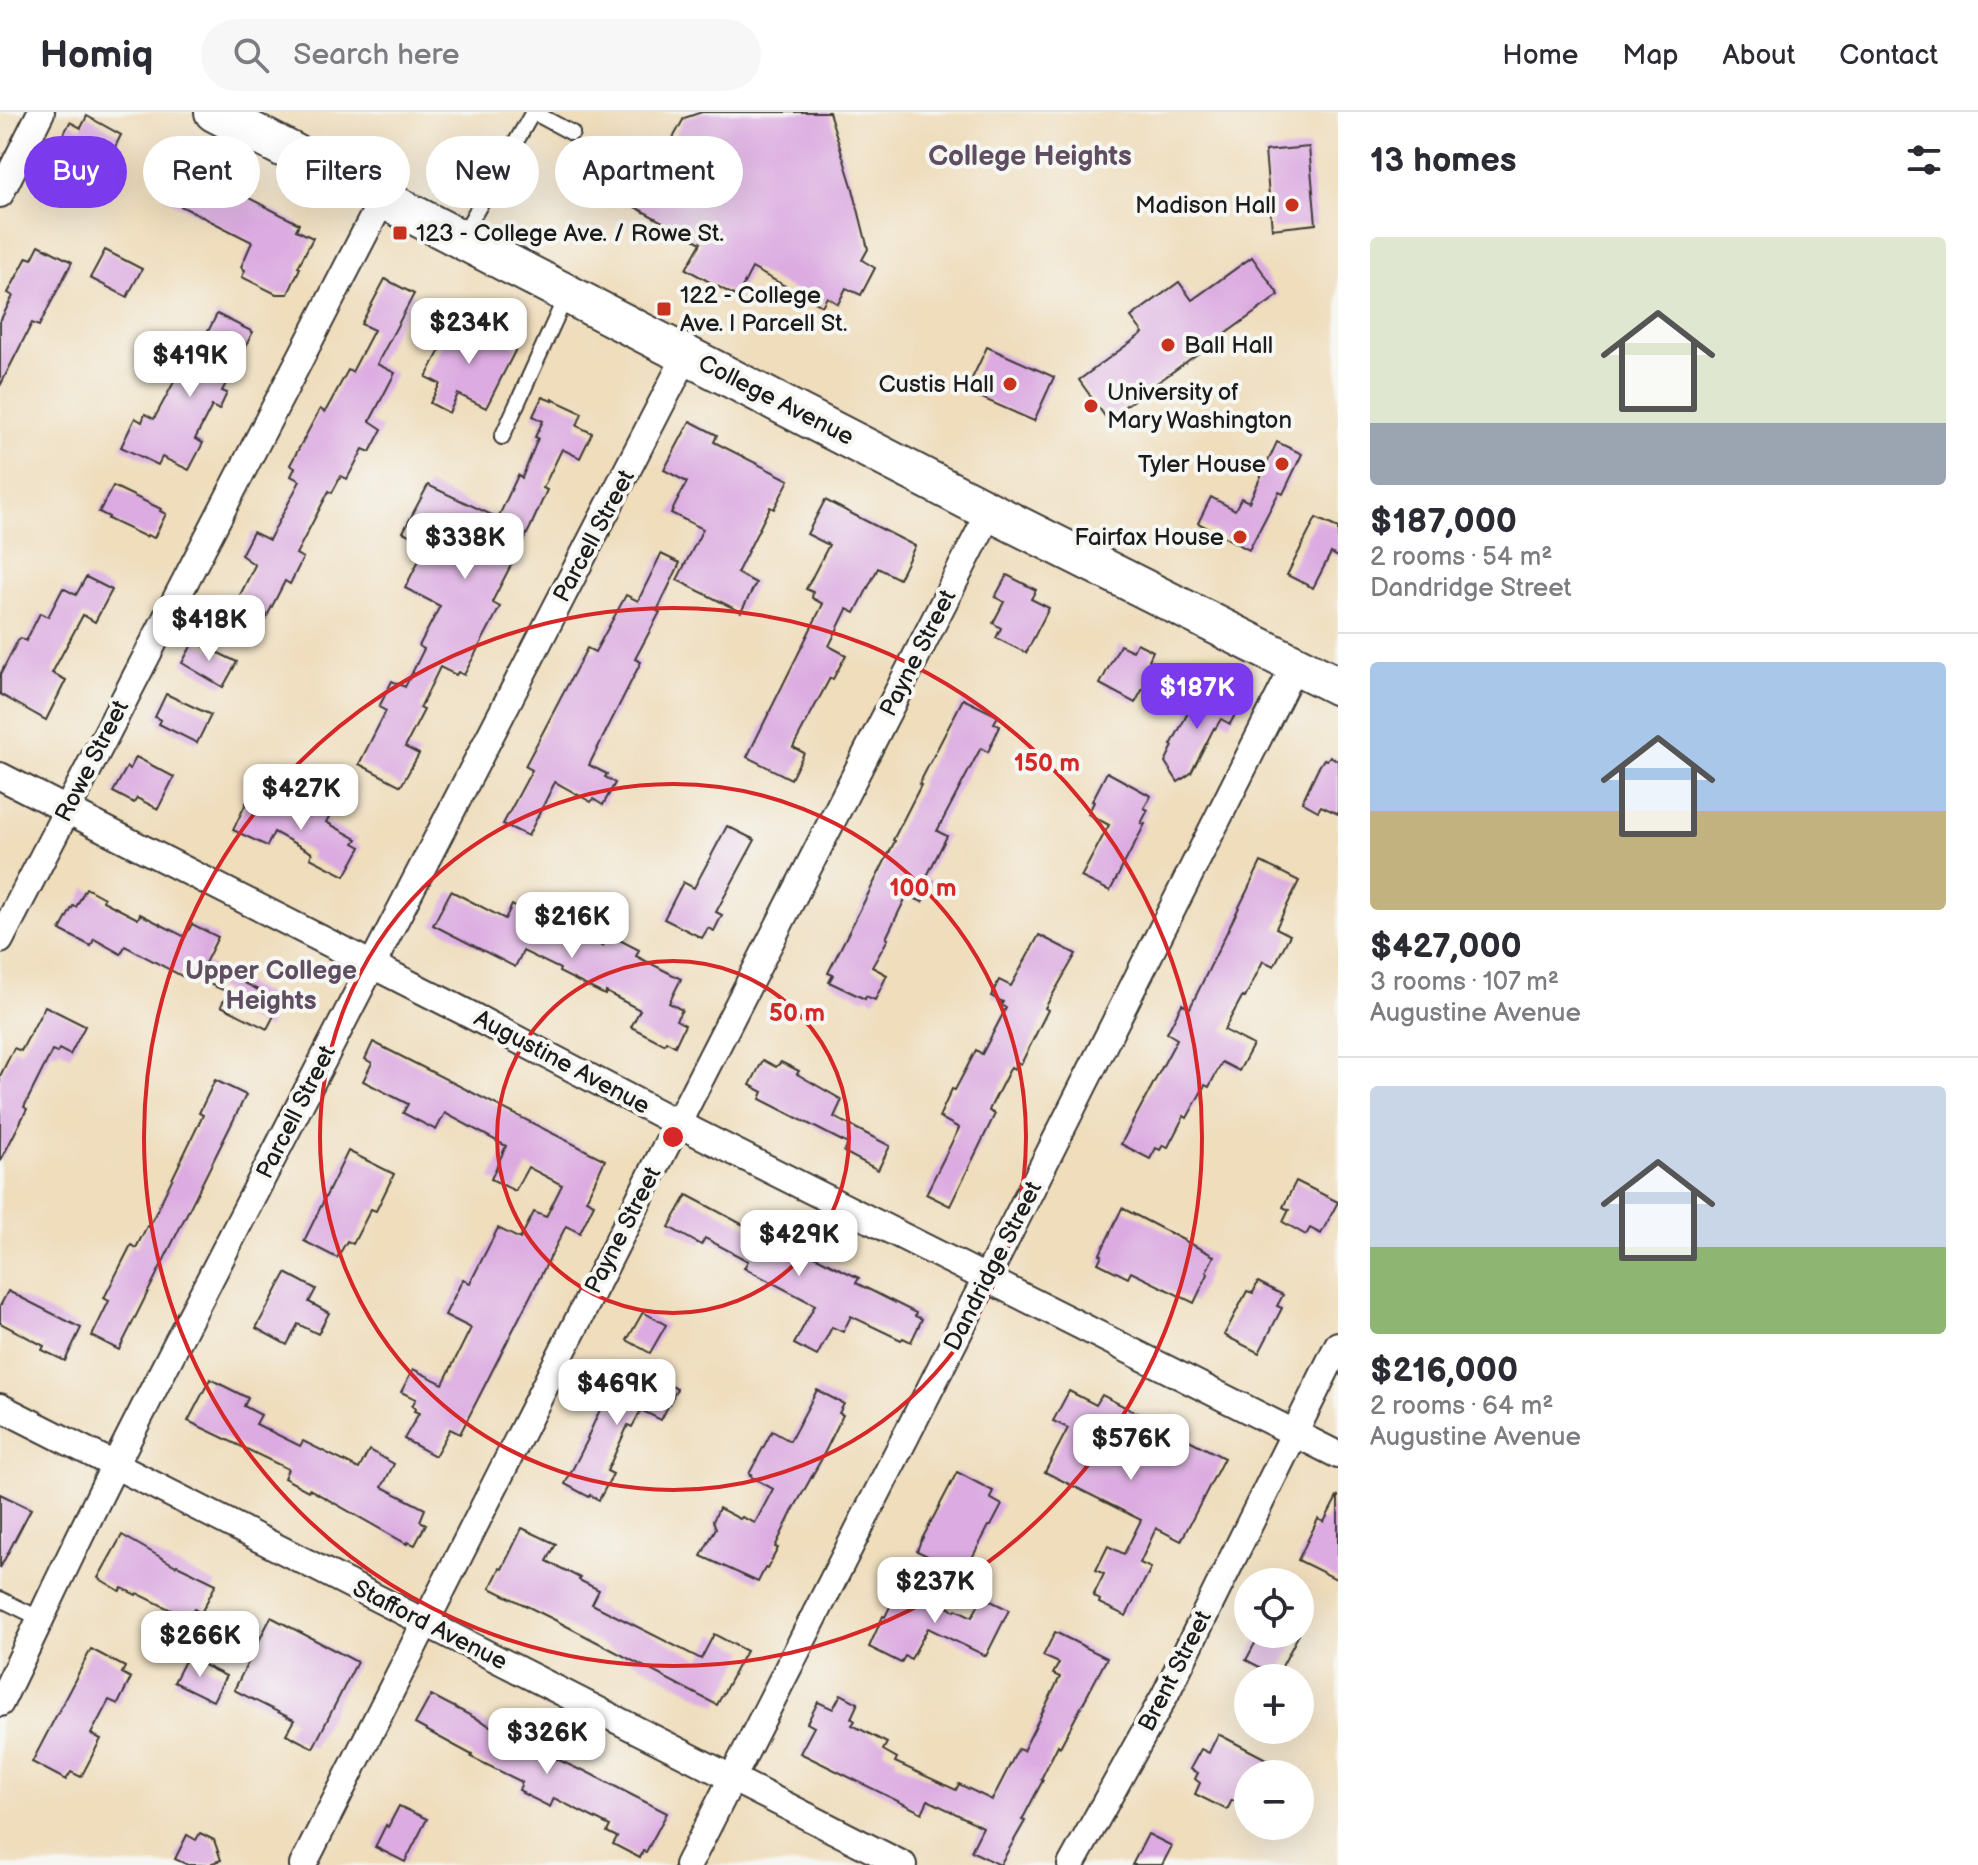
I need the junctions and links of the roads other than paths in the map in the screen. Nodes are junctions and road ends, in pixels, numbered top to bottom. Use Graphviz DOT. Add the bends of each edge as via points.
graph roads {
  1 [pos="41,112"];
  2 [pos="214,112"];
  3 [pos="533,112"];
  4 [pos="572,133"];
  5 [pos="276,144"];
  6 [pos="0,194"];
  7 [pos="378,208"];
  8 [pos="402,208"];
  9 [pos="461,238"];
  10 [pos="568,292"];
  11 [pos="687,354"];
  12 [pos="502,437"];
  13 [pos="987,510"];
  14 [pos="1295,665"];
  15 [pos="1338,686"];
  16 [pos="0,776"];
  17 [pos="67,811"];
  18 [pos="0,940"];
  19 [pos="372,965"];
  20 [pos="677,1123"];
  21 [pos="986,1278"];
  22 [pos="1338,1345"];
  23 [pos="0,1407"];
  24 [pos="1293,1433"];
  25 [pos="1338,1455"];
  26 [pos="115,1466"];
  27 [pos="0,1599"];
  28 [pos="41,1619"];
  29 [pos="425,1623"];
  30 [pos="7,1672"];
  31 [pos="0,1703"];
  32 [pos="732,1778"];
  33 [pos="303,1865"];
  34 [pos="688,1865"];
  35 [pos="903,1865"];
  36 [pos="1071,1865"];
  1 -- 6 [label="street"];
  2 -- 5 [label="street, College Avenue"];
  3 -- 4 [label="lane"];
  3 -- 9 [label="lane"];
  7 -- 17 [label="street, Rowe Street"];
  8 -- 9 [label="street, College Avenue"];
  9 -- 10 [label="street, College Avenue"];
  10 -- 11 [label="street, College Avenue"];
  10 -- 12 [label="lane"];
  11 -- 13 [label="street, College Avenue"];
  11 -- 19 [label="street, Parcell Street"];
  13 -- 14 [label="street, College Avenue"];
  13 -- 20 [label="street, Payne Street"];
  14 -- 15 [label="street, College Avenue"];
  14 -- 21 [label="street, Dandridge Street"];
  16 -- 17 [label="street, Augustine Avenue"];
  17 -- 18 [label="street, Rowe Street"];
  17 -- 19 [label="street, Augustine Avenue"];
  19 -- 20 [label="street, Augustine Avenue"];
  19 -- 26 [label="street, Parcell Street"];
  20 -- 21 [label="street, Augustine Avenue"];
  20 -- 29 [label="street, Payne Street"];
  21 -- 24 [label="street, Augustine Avenue"];
  21 -- 32 [label="street, Dandridge Street"];
  22 -- 24 [label="street, Brent Street"];
  23 -- 26 [label="street, Stafford Avenue"];
  24 -- 25 [label="street, Augustine Avenue"];
  24 -- 36 [label="street, Brent Street" via="1165,1695"];
  26 -- 28 [label="street, Parcell Street"];
  26 -- 29 [label="street, Stafford Avenue"];
  27 -- 28 [label="lane"];
  28 -- 30 [label="street, Parcell Street"];
  29 -- 32 [label="street, Stafford Avenue"];
  29 -- 33 [label="street, Payne Street"];
  30 -- 31 [label="street, Parcell Street"];
  32 -- 34 [label="street, Dandridge Street"];
  32 -- 35 [label="street, Stafford Avenue"];
}
